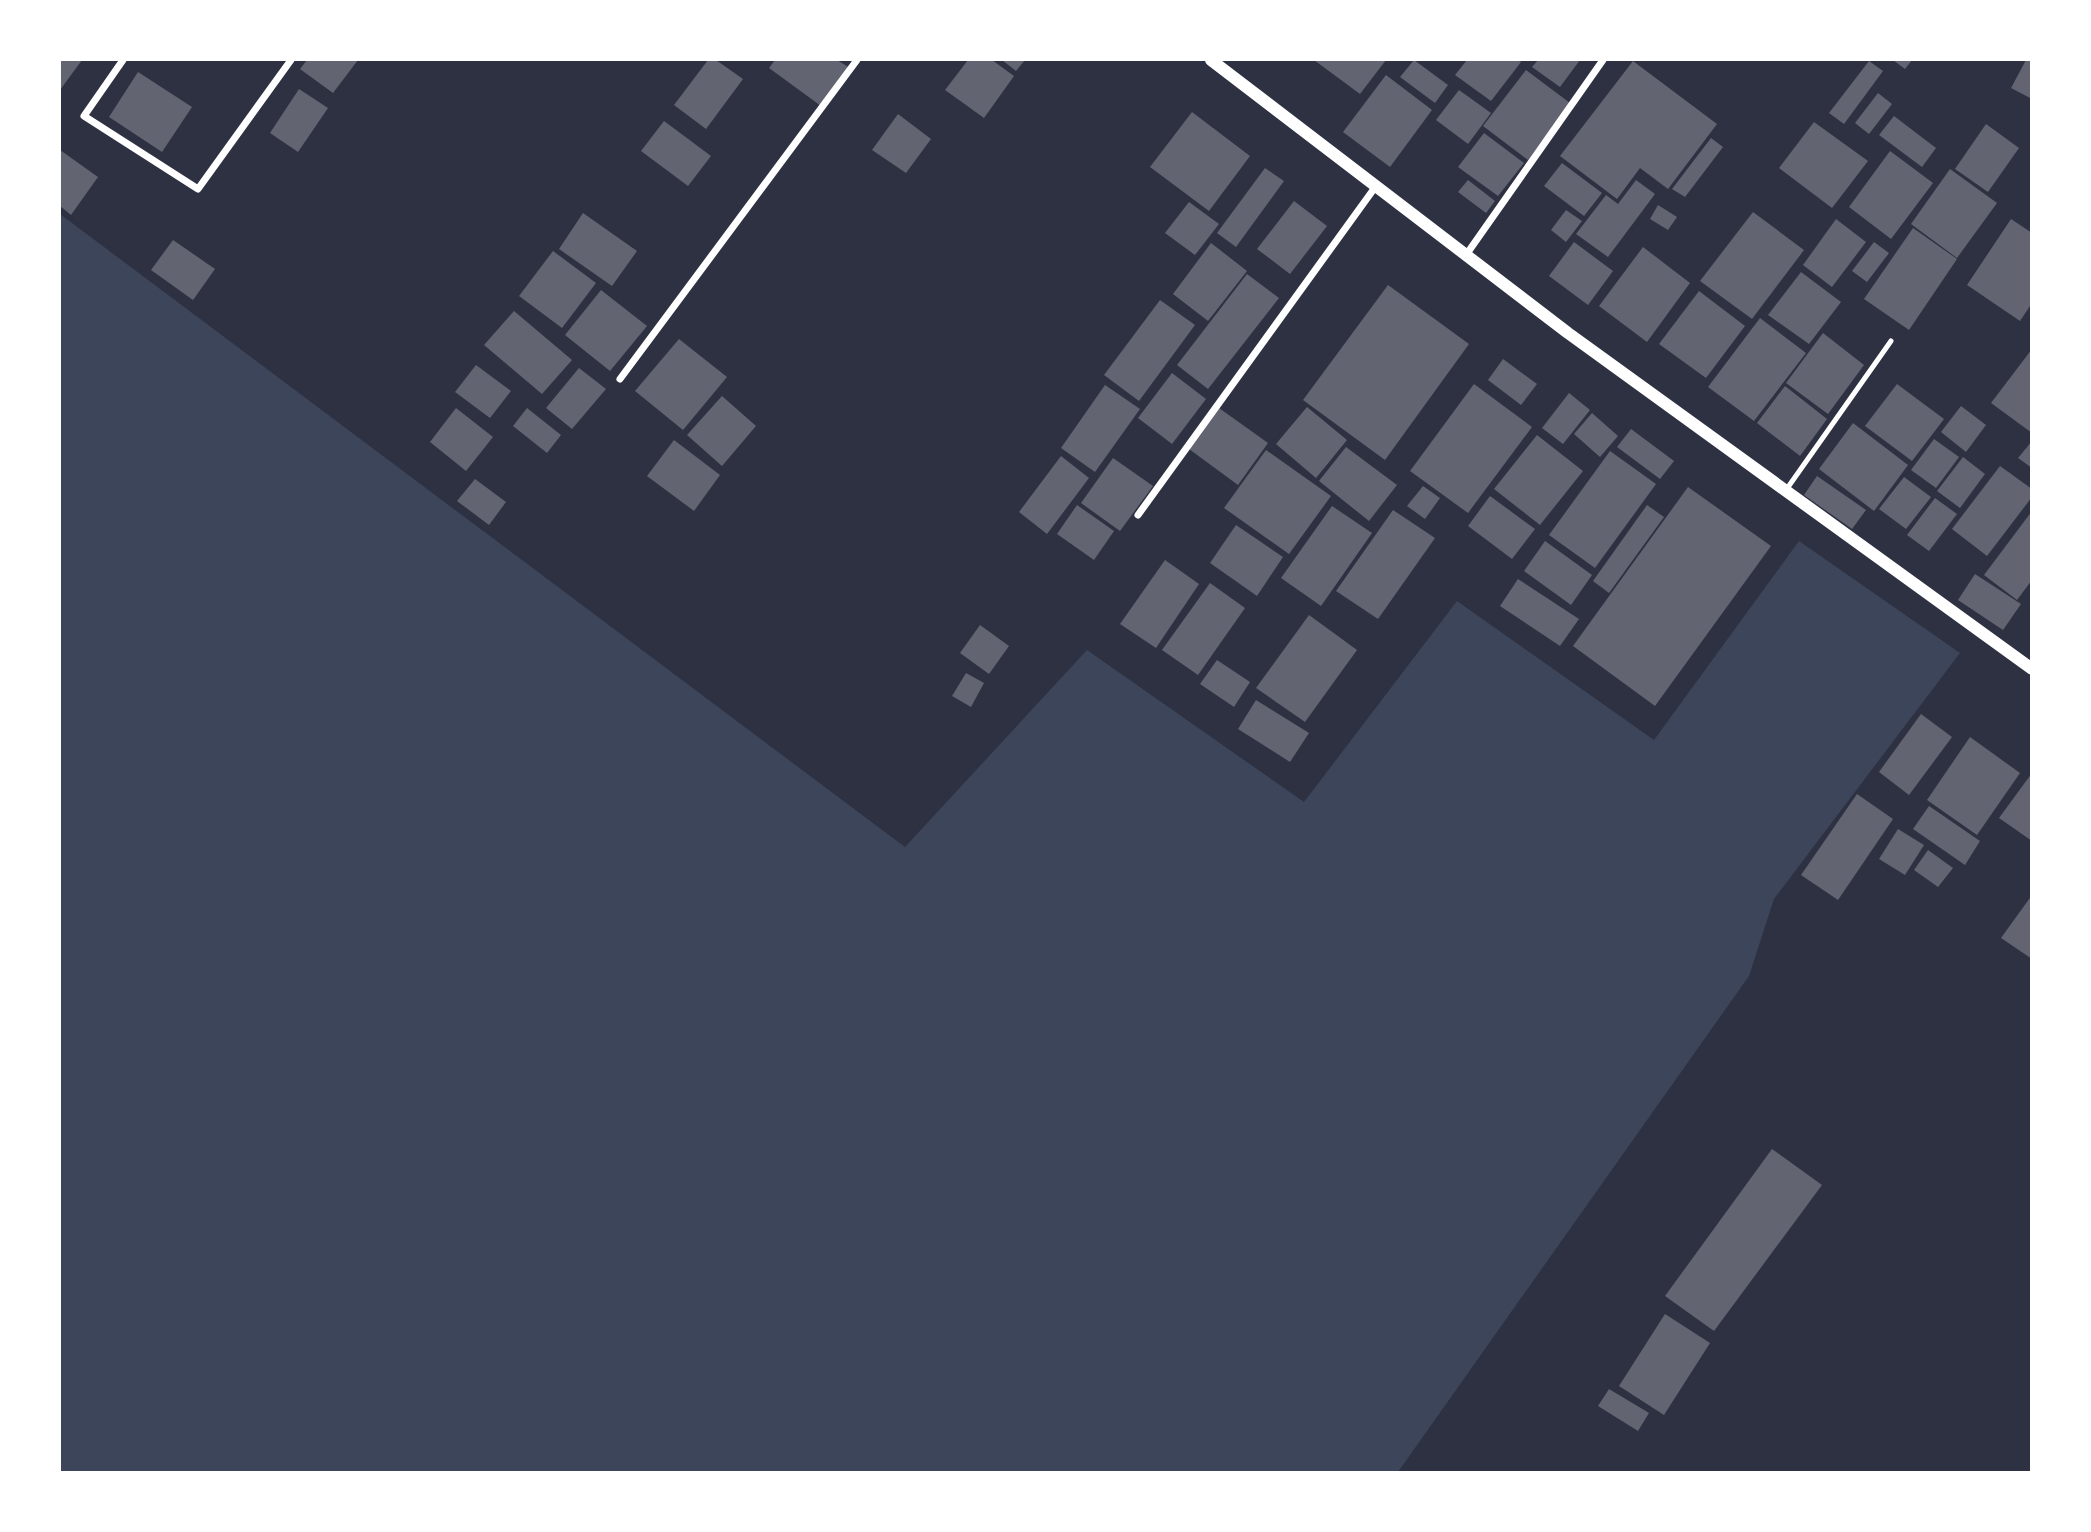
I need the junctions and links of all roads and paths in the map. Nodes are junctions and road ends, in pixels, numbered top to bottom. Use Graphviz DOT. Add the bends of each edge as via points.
graph roads {
  1 [pos="122,60"];
  2 [pos="291,60"];
  3 [pos="857,60"];
  4 [pos="1211,60"];
  5 [pos="1603,60"];
  6 [pos="1376,186"];
  7 [pos="1466,255"];
  8 [pos="1891,341"];
  9 [pos="620,379"];
  10 [pos="1785,491"];
  11 [pos="1138,515"];
  12 [pos="2032,669"];
  1 -- 2 [label="street" via="84,116 198,189"];
  3 -- 9 [label="street"];
  4 -- 6 [label="street"];
  5 -- 7 [label="street"];
  6 -- 7 [label="street"];
  6 -- 11 [label="street"];
  7 -- 10 [label="street"];
  8 -- 10 [label="lane"];
  10 -- 12 [label="street"];
}
